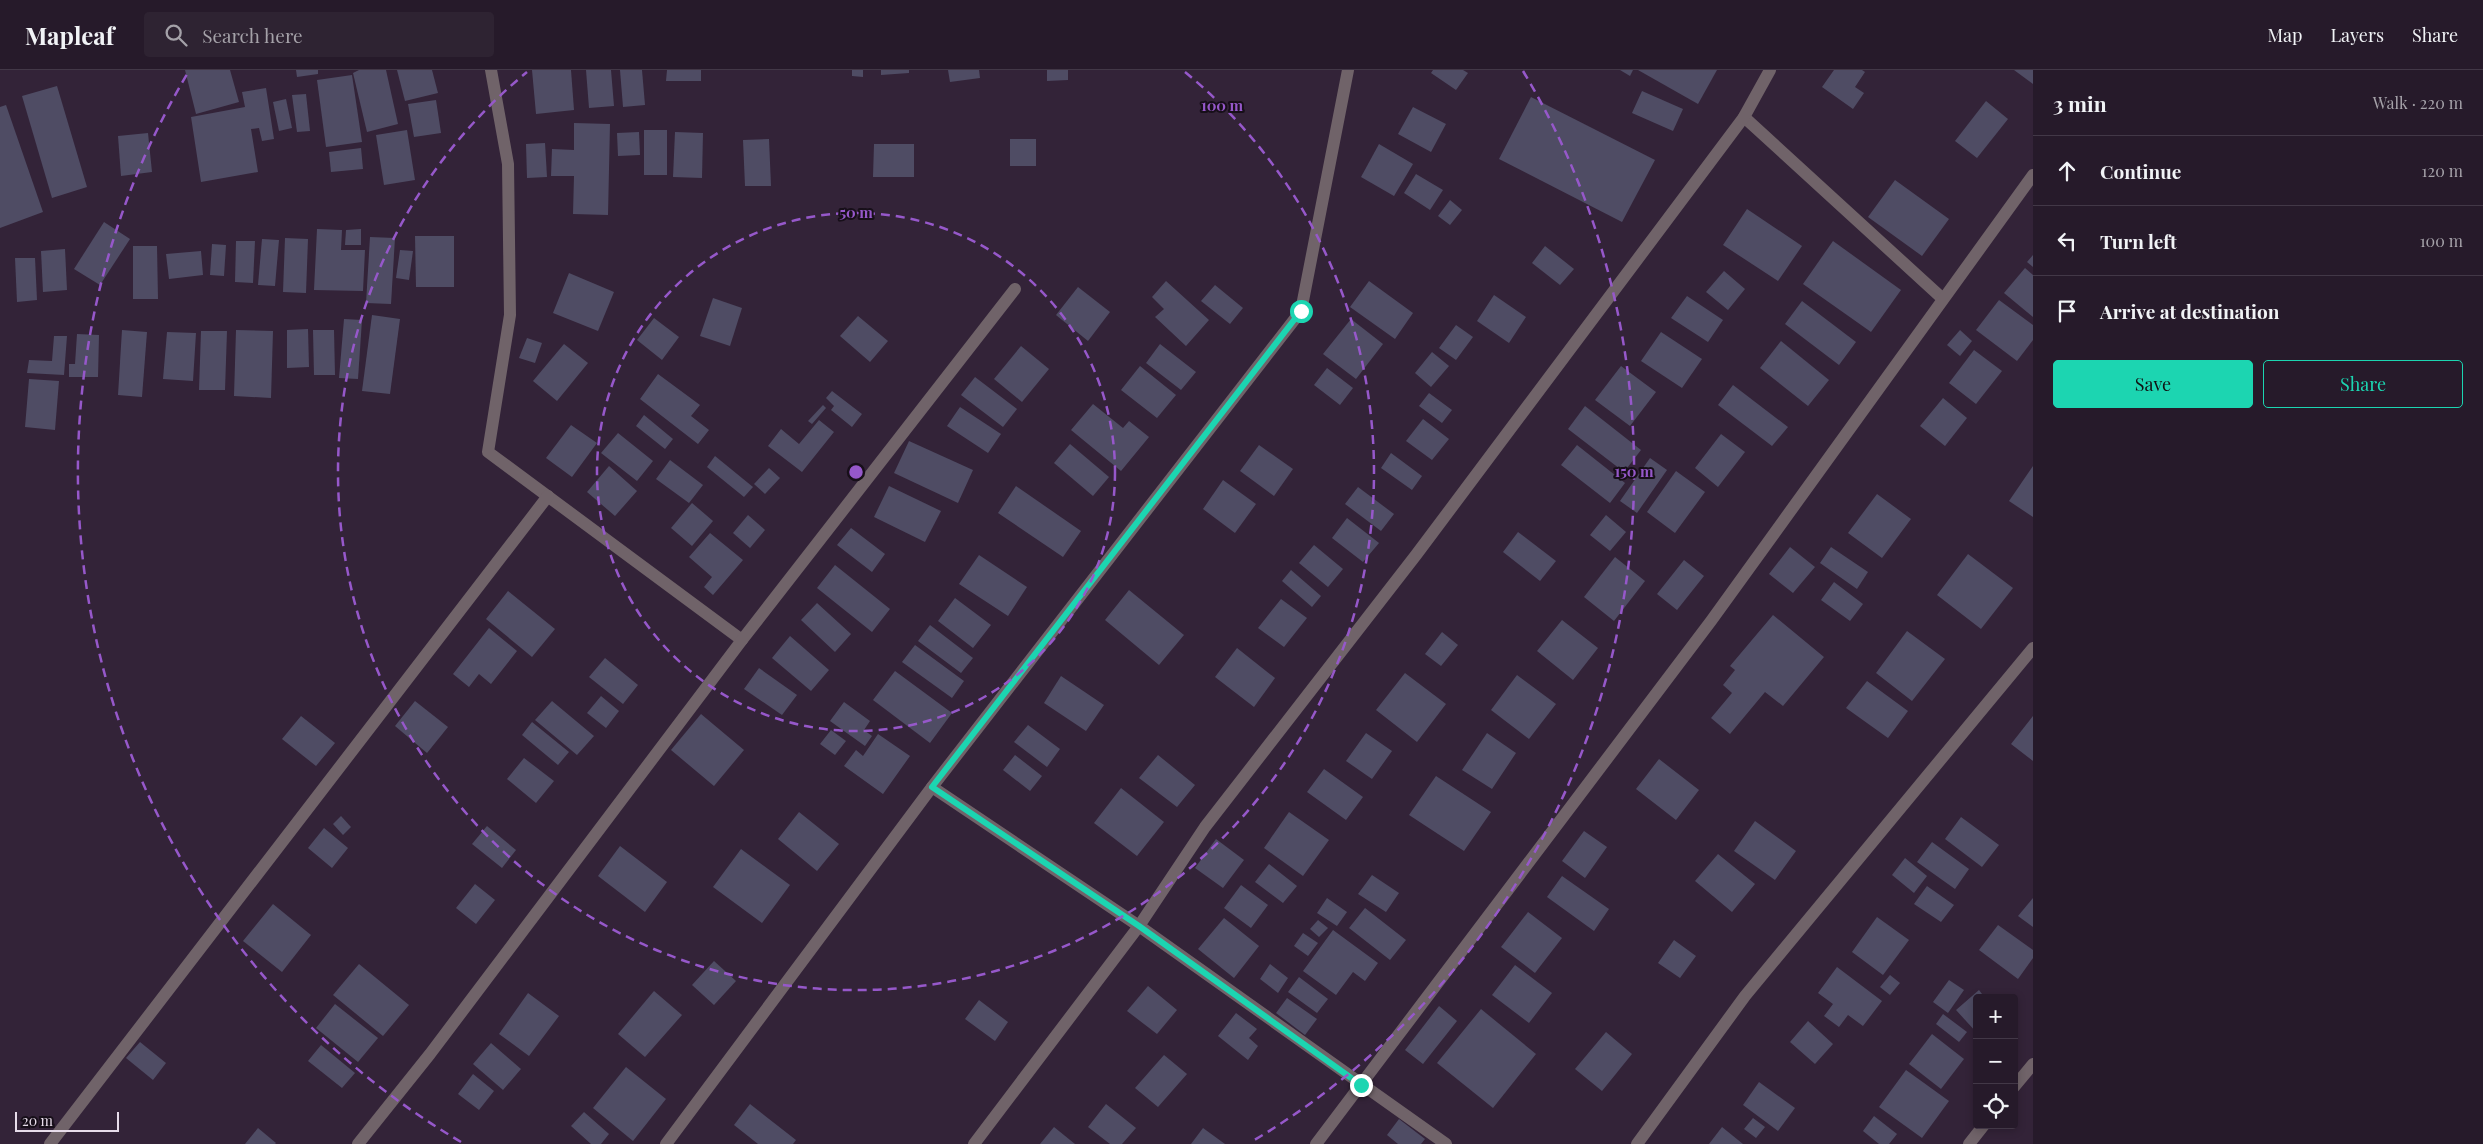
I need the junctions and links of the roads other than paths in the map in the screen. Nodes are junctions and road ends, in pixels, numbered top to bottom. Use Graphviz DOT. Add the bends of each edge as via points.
graph roads {
  1 [pos="491,70"];
  2 [pos="1348,70"];
  3 [pos="1770,70"];
  4 [pos="1744,117"];
  5 [pos="2033,175"];
  6 [pos="1015,289"];
  7 [pos="1943,299"];
  8 [pos="548,496"];
  9 [pos="742,640"];
  10 [pos="2033,648"];
  11 [pos="932,787"];
  12 [pos="1139,926"];
  13 [pos="2033,1064"];
  14 [pos="2016,1084"];
  15 [pos="1361,1085"];
  16 [pos="1981,1129"];
  17 [pos="50,1144"];
  18 [pos="358,1144"];
  19 [pos="666,1144"];
  20 [pos="974,1144"];
  21 [pos="1316,1144"];
  22 [pos="1446,1144"];
  23 [pos="1637,1144"];
  24 [pos="1969,1144"];
  1 -- 8 [label="street" via="508,164 510,315 488,452"];
  2 -- 11 [label="street" via="1301,311"];
  3 -- 4 [label="street"];
  4 -- 7 [label="street"];
  4 -- 12 [label="street" via="1416,555 1205,827"];
  5 -- 7 [label="street"];
  6 -- 9 [label="street"];
  7 -- 15 [label="street" via="1711,622"];
  8 -- 9 [label="street"];
  8 -- 17 [label="street"];
  9 -- 18 [label="street" via="436,1046"];
  10 -- 23 [label="street" via="1745,996"];
  11 -- 12 [label="street"];
  11 -- 19 [label="street"];
  12 -- 15 [label="street"];
  12 -- 20 [label="street"];
  13 -- 14 [label="street"];
  15 -- 21 [label="street"];
  15 -- 22 [label="street"];
  16 -- 24 [label="street"];
}
